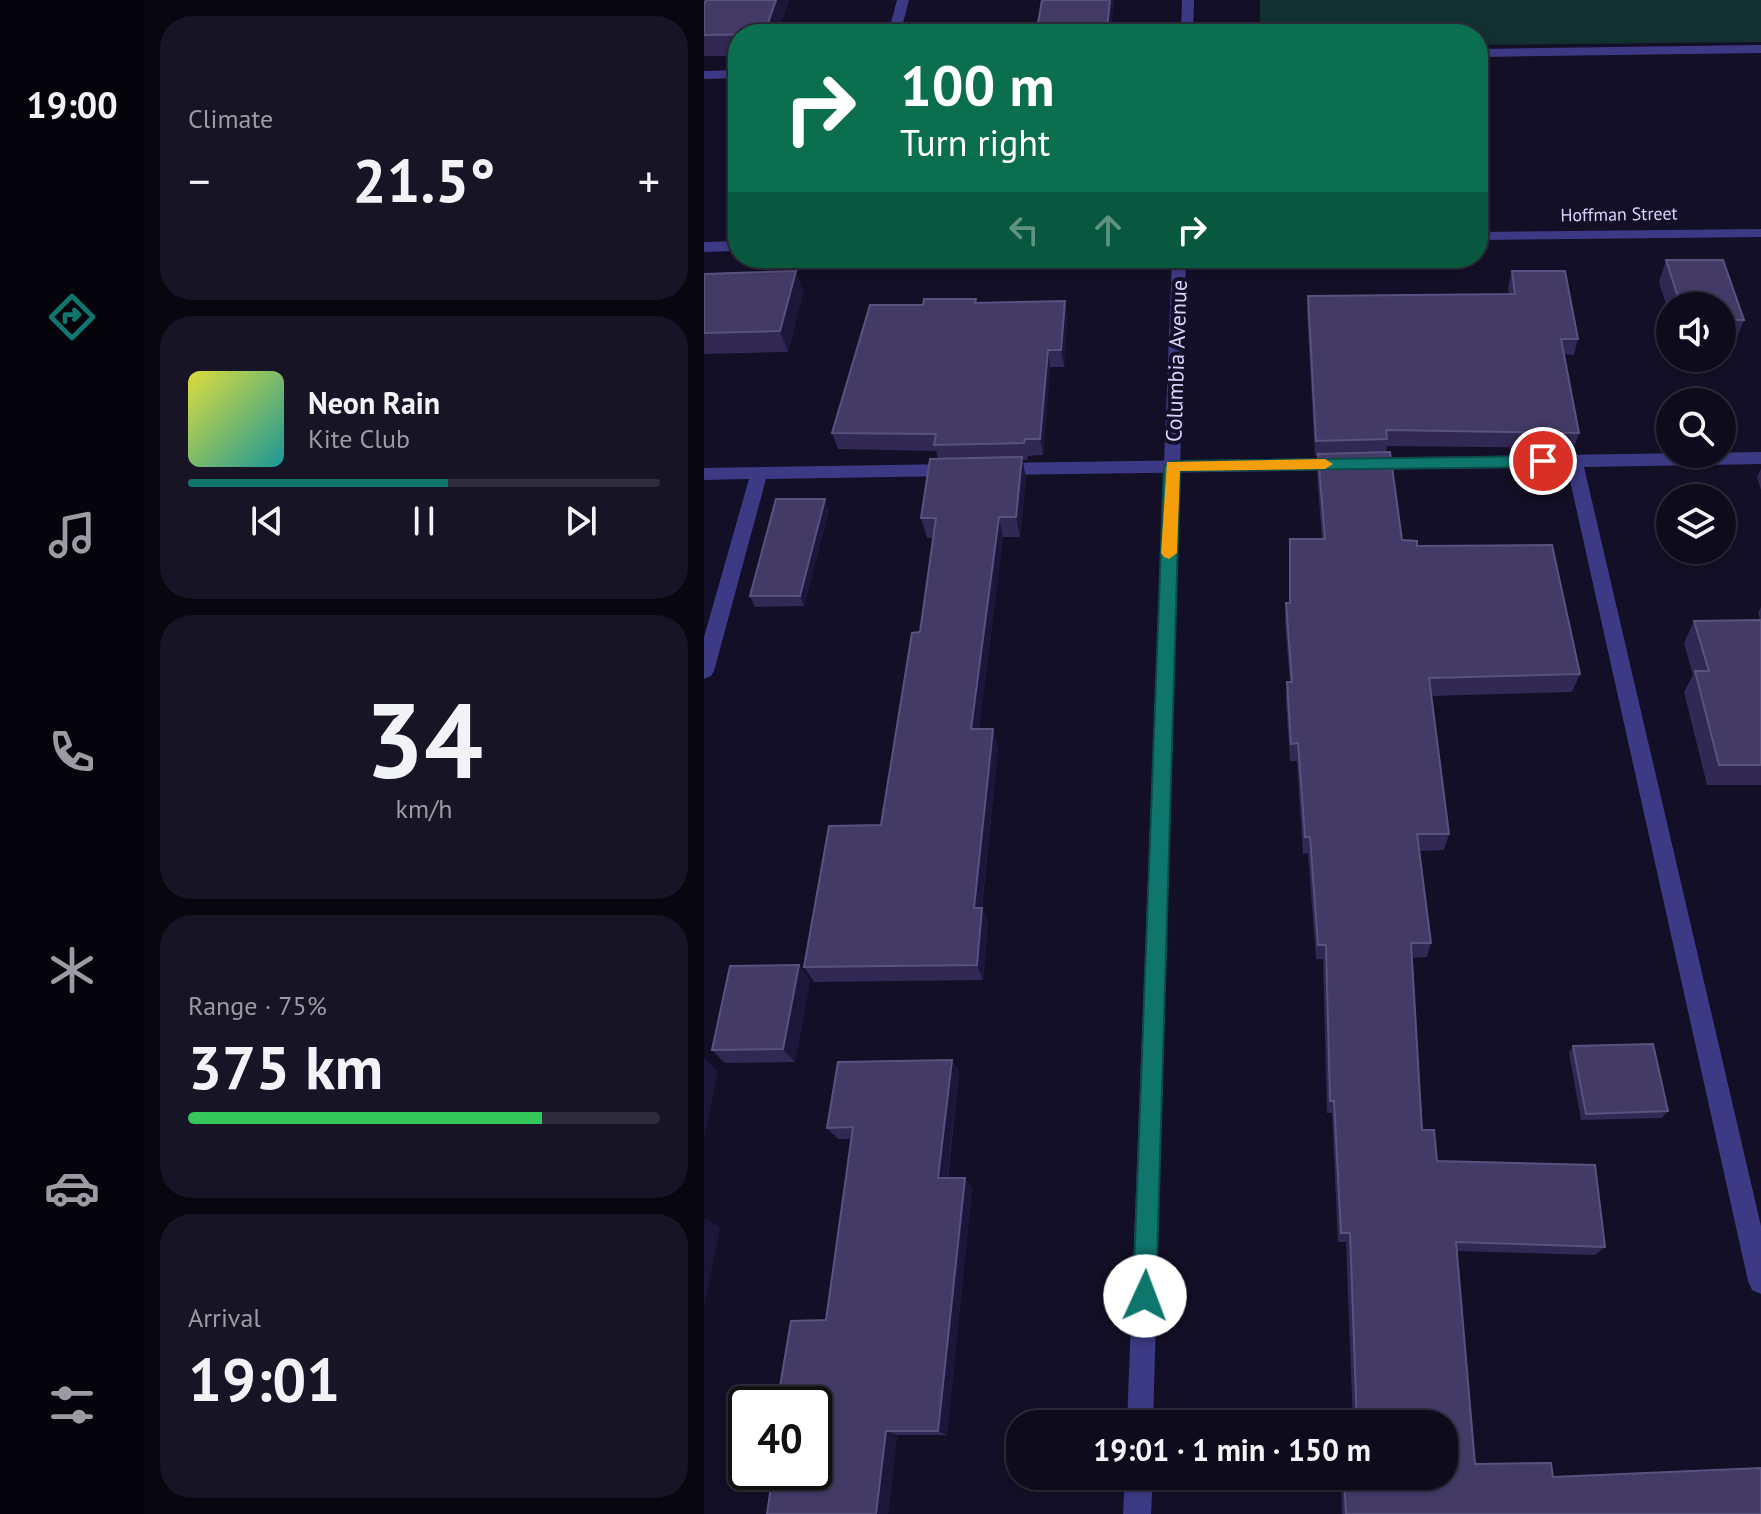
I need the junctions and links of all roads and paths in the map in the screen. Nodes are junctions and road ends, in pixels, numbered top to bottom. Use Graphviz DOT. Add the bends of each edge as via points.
graph roads {
  1 [pos="903,0"];
  2 [pos="1188,0"];
  3 [pos="897,24"];
  4 [pos="1187,24"];
  5 [pos="1757,49"];
  6 [pos="1488,53"];
  7 [pos="1761,65"];
  8 [pos="728,74"];
  9 [pos="704,75"];
  10 [pos="1761,233"];
  11 [pos="1488,236"];
  12 [pos="728,246"];
  13 [pos="704,247"];
  14 [pos="1179,268"];
  15 [pos="1761,458"];
  16 [pos="1574,461"];
  17 [pos="1172,466"];
  18 [pos="759,473"];
  19 [pos="704,474"];
  20 [pos="704,671"];
  21 [pos="1761,1281"];
  22 [pos="1140,1410"];
  23 [pos="1138,1490"];
  24 [pos="1137,1514"];
  1 -- 3 [label="street"];
  2 -- 4 [label="street"];
  5 -- 6 [label="street"];
  5 -- 7 [label="street"];
  8 -- 9 [label="street"];
  10 -- 11 [label="street, Hoffman Street"];
  12 -- 13 [label="street"];
  14 -- 17 [label="street, Columbia Avenue"];
  15 -- 16 [label="street"];
  16 -- 17 [label="street"];
  16 -- 21 [label="street"];
  17 -- 18 [label="street"];
  17 -- 22 [label="street, Columbia Avenue"];
  18 -- 19 [label="street"];
  18 -- 20 [label="street"];
  23 -- 24 [label="street"];
}
